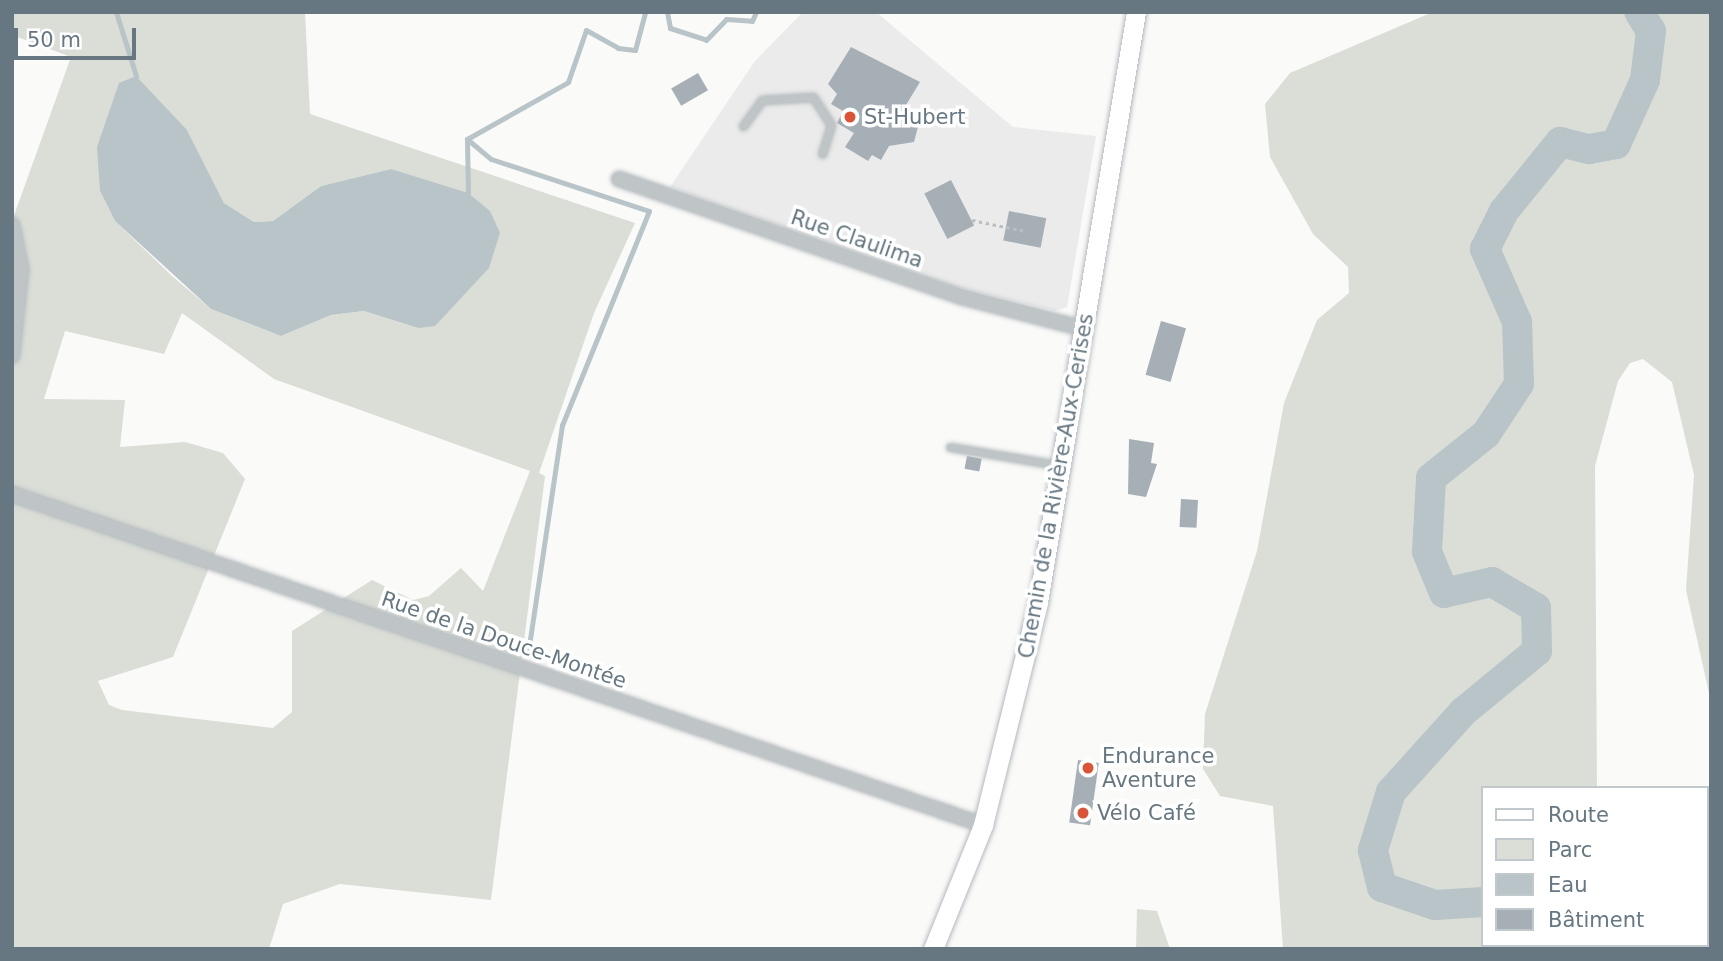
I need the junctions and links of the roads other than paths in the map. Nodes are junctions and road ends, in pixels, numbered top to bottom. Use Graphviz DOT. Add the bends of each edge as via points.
graph roads {
  1 [pos="1136,12"];
  2 [pos="743,127"];
  3 [pos="822,154"];
  4 [pos="619,179"];
  5 [pos="12,225"];
  6 [pos="1085,329"];
  7 [pos="12,356"];
  8 [pos="950,447"];
  9 [pos="1062,466"];
  10 [pos="12,494"];
  11 [pos="983,825"];
  12 [pos="933,949"];
  1 -- 6 [label="main road, Chemin de la Rivière-Aux-Cerises"];
  2 -- 3 [label="lane" via="762,100 813,97 831,125"];
  4 -- 6 [label="street, Rue Claulima" via="975,301"];
  5 -- 7 [label="street" via="21,269"];
  6 -- 9 [label="main road, Chemin de la Rivière-Aux-Cerises"];
  8 -- 9 [label="lane"];
  9 -- 11 [label="main road, Chemin de la Rivière-Aux-Cerises" via="1033,626"];
  10 -- 11 [label="street, Rue de la Douce-Montée"];
  11 -- 12 [label="main road, Chemin de la Rivière-Aux-Cerises"];
}
